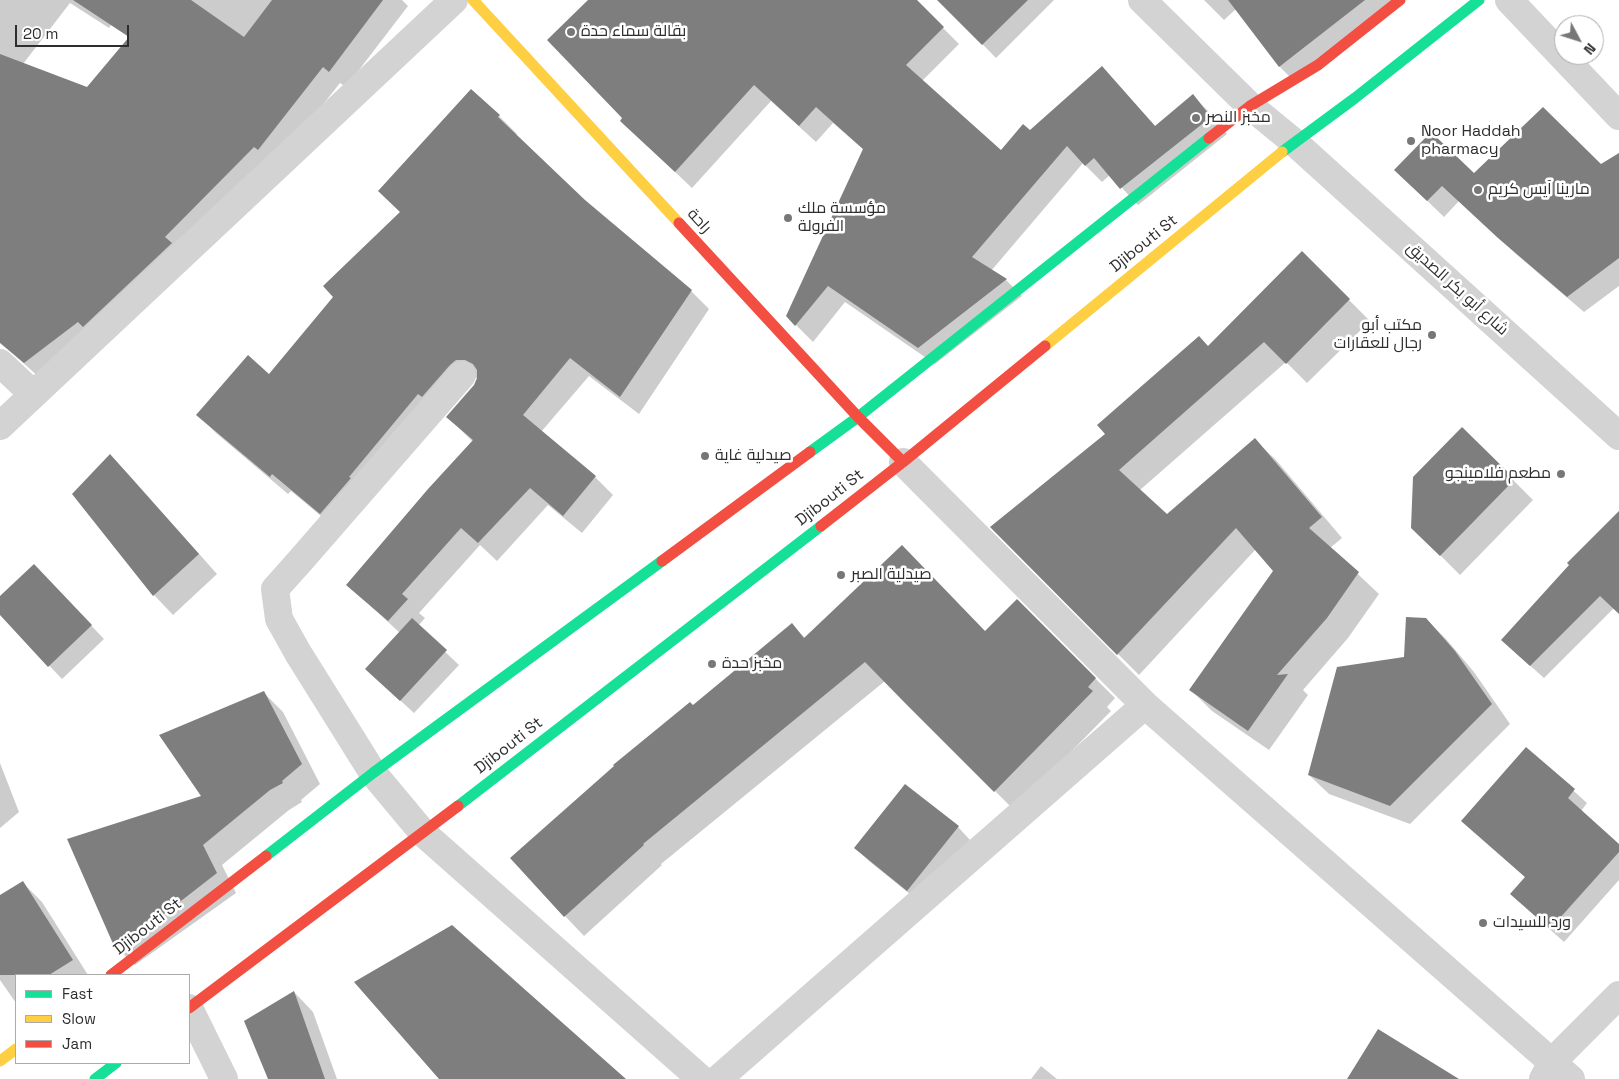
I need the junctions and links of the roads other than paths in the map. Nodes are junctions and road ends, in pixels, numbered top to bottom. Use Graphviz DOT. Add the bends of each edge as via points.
graph roads {
  1 [pos="454,0"];
  2 [pos="473,0"];
  3 [pos="1142,0"];
  4 [pos="1400,0"];
  5 [pos="1479,0"];
  6 [pos="1509,0"];
  7 [pos="1250,106"];
  8 [pos="1619,116"];
  9 [pos="1294,142"];
  10 [pos="0,362"];
  11 [pos="462,375"];
  12 [pos="33,394"];
  13 [pos="858,417"];
  14 [pos="0,426"];
  15 [pos="1619,436"];
  16 [pos="904,462"];
  17 [pos="1146,705"];
  18 [pos="373,773"];
  19 [pos="423,833"];
  20 [pos="112,974"];
  21 [pos="1619,995"];
  22 [pos="190,1007"];
  23 [pos="190,1010"];
  24 [pos="15,1050"];
  25 [pos="0,1061"];
  26 [pos="115,1064"];
  27 [pos="1555,1073"];
  28 [pos="95,1079"];
  29 [pos="224,1079"];
  30 [pos="701,1079"];
  31 [pos="718,1079"];
  1 -- 12 [label="street"];
  2 -- 13 [label="street, راحة"];
  3 -- 7 [label="street, شارع أبو بكر الصديق"];
  4 -- 7 [label="street, Djibouti St" via="1318,65"];
  5 -- 9 [label="street, Djibouti St"];
  6 -- 8 [label="street"];
  7 -- 9 [label="street, شارع أبو بكر الصديق"];
  7 -- 13 [label="street, Djibouti St"];
  9 -- 15 [label="street, شارع أبو بكر الصديق"];
  9 -- 16 [label="street, Djibouti St"];
  10 -- 12 [label="street"];
  11 -- 18 [label="street" via="275,588 279,620"];
  12 -- 14 [label="street"];
  13 -- 16 [label="street, راحة"];
  13 -- 18 [label="street, Djibouti St"];
  16 -- 17 [label="street"];
  16 -- 19 [label="street, Djibouti St"];
  17 -- 27 [label="street"];
  17 -- 31 [label="street"];
  18 -- 19 [label="street"];
  18 -- 20 [label="street, Djibouti St"];
  19 -- 22 [label="street, Djibouti St"];
  19 -- 30 [label="street"];
  21 -- 27 [label="street"];
  23 -- 29 [label="street"];
  24 -- 25 [label="street"];
  26 -- 28 [label="street"];
}
